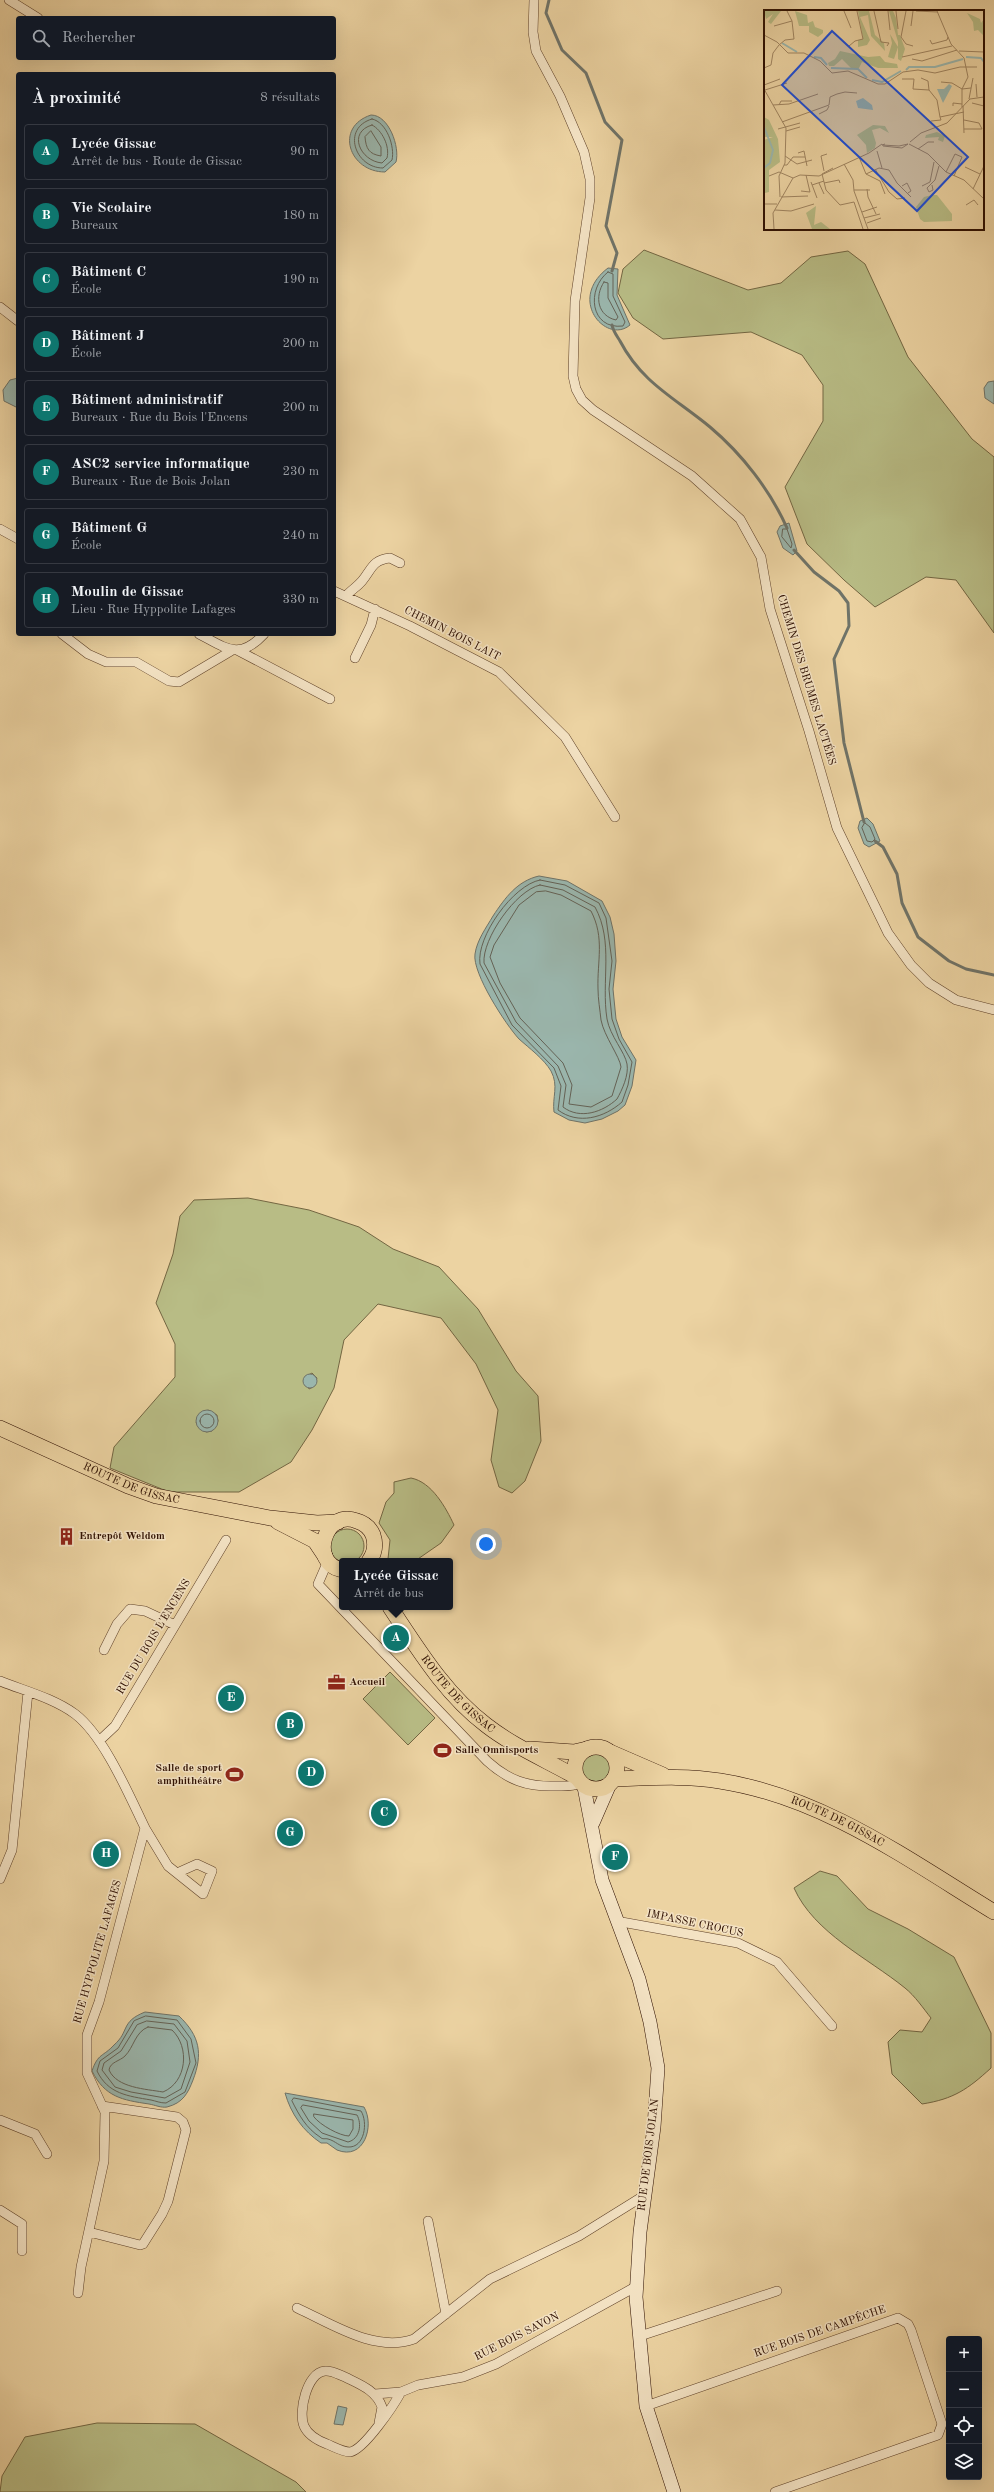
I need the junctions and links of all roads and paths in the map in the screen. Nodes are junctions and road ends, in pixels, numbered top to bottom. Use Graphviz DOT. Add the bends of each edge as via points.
graph roads {
  1 [pos="9,0"];
  2 [pos="534,0"];
  3 [pos="35,16"];
  4 [pos="0,307"];
  5 [pos="16,319"];
  6 [pos="0,530"];
  7 [pos="16,538"];
  8 [pos="400,563"];
  9 [pos="336,592"];
  10 [pos="346,596"];
  11 [pos="375,609"];
  12 [pos="65,636"];
  13 [pos="203,636"];
  14 [pos="261,636"];
  15 [pos="234,650"];
  16 [pos="355,658"];
  17 [pos="330,699"];
  18 [pos="615,817"];
  19 [pos="994,1010"];
  20 [pos="0,1428"];
  21 [pos="270,1518"];
  22 [pos="338,1522"];
  23 [pos="226,1540"];
  24 [pos="371,1558"];
  25 [pos="327,1559"];
  26 [pos="339,1568"];
  27 [pos="339,1606"];
  28 [pos="343,1610"];
  29 [pos="392,1610"];
  30 [pos="175,1625"];
  31 [pos="104,1650"];
  32 [pos="0,1681"];
  33 [pos="28,1692"];
  34 [pos="99,1741"];
  35 [pos="525,1748"];
  36 [pos="586,1749"];
  37 [pos="610,1752"];
  38 [pos="664,1775"];
  39 [pos="612,1781"];
  40 [pos="580,1782"];
  41 [pos="592,1823"];
  42 [pos="145,1828"];
  43 [pos="177,1873"];
  44 [pos="0,1879"];
  45 [pos="994,1912"];
  46 [pos="616,1921"];
  47 [pos="832,2026"];
  48 [pos="102,2106"];
  49 [pos="0,2120"];
  50 [pos="47,2154"];
  51 [pos="645,2195"];
  52 [pos="0,2210"];
  53 [pos="428,2221"];
  54 [pos="89,2232"];
  55 [pos="22,2251"];
  56 [pos="637,2286"];
  57 [pos="777,2291"];
  58 [pos="78,2293"];
  59 [pos="297,2308"];
  60 [pos="446,2314"];
  61 [pos="640,2336"];
  62 [pos="401,2392"];
  63 [pos="374,2394"];
  64 [pos="646,2406"];
  65 [pos="379,2423"];
  66 [pos="674,2492"];
  67 [pos="775,2492"];
  1 -- 3 [label="street"];
  2 -- 19 [label="street, CHEMIN DES BRUMES LACTÉES" via="536,51 560,96 584,152 590,179 590,198 575,301 576,389 582,400 593,410 692,476 740,519 761,557 770,609 837,828 888,933 911,965 929,983 956,1000"];
  4 -- 5 [label="street"];
  6 -- 7 [label="street"];
  8 -- 10 [label="street" via="390,558 378,560 371,566 362,582"];
  9 -- 10 [label="street, CHEMIN BOIS LAIT"];
  10 -- 11 [label="street, CHEMIN BOIS LAIT"];
  11 -- 16 [label="street" via="371,625"];
  11 -- 18 [label="street, CHEMIN BOIS LAIT" via="490,665 499,672 565,737"];
  12 -- 15 [label="street" via="88,654 106,662 136,662 169,681 179,682"];
  13 -- 15 [label="street"];
  14 -- 15 [label="street" via="246,648"];
  15 -- 17 [label="street"];
  20 -- 21 [label="main road, ROUTE DE GISSAC" via="128,1486 156,1496"];
  21 -- 22 [label="main road, ROUTE DE GISSAC" via="317,1523"];
  21 -- 25 [label="main road, ROUTE DE GISSAC" via="315,1541"];
  22 -- 24 [label="main road, ROUTE DE GISSAC" via="354,1519 368,1527 375,1542"];
  22 -- 25 [label="main road" via="326,1532 323,1540"];
  23 -- 30 [label="street, RUE DU BOIS L'ENCENS"];
  25 -- 26 [label="main road"];
  25 -- 27 [label="street" via="318,1584"];
  28 -- 40 [label="street" via="487,1761 510,1778 528,1785 565,1786"];
  29 -- 35 [label="main road, ROUTE DE GISSAC" via="431,1668 460,1702 485,1725"];
  30 -- 31 [label="street" via="145,1611 130,1609 117,1624"];
  30 -- 34 [label="street, RUE DU BOIS L'ENCENS" via="115,1726"];
  32 -- 33 [label="street"];
  33 -- 34 [label="street" via="57,1703 76,1715"];
  33 -- 44 [label="street" via="12,1850"];
  34 -- 42 [label="street"];
  35 -- 36 [label="main road, ROUTE DE GISSAC" via="574,1752"];
  35 -- 40 [label="main road, ROUTE DE GISSAC"];
  36 -- 37 [label="main road" via="599,1747"];
  36 -- 40 [label="main road" via="575,1764"];
  37 -- 38 [label="main road, ROUTE DE GISSAC"];
  37 -- 39 [label="main road" via="616,1762"];
  38 -- 39 [label="main road, ROUTE DE GISSAC"];
  38 -- 45 [label="main road, ROUTE DE GISSAC" via="718,1780 747,1786 832,1815"];
  39 -- 40 [label="main road" via="597,1788"];
  39 -- 41 [label="street"];
  40 -- 41 [label="street, RUE DE BOIS JOLAN"];
  41 -- 46 [label="street, RUE DE BOIS JOLAN" via="600,1874"];
  42 -- 43 [label="street" via="168,1866"];
  42 -- 48 [label="street, RUE HYPPOLITE LAFAGES" via="99,2002 87,2034 87,2073"];
  46 -- 47 [label="street, IMPASSE CROCUS" via="738,1943 777,1962"];
  46 -- 51 [label="street, RUE DE BOIS JOLAN" via="639,1979 658,2068 654,2127"];
  48 -- 54 [label="street, RUE HYPPOLITE LAFAGES" via="105,2112 104,2161"];
  48 -- 54 [label="street" via="177,2117 186,2130 168,2201 144,2244"];
  49 -- 50 [label="street" via="35,2134"];
  51 -- 56 [label="street, RUE DE BOIS JOLAN"];
  51 -- 60 [label="street" via="579,2236 490,2279"];
  52 -- 55 [label="street" via="22,2224"];
  53 -- 60 [label="street"];
  54 -- 58 [label="street, RUE HYPPOLITE LAFAGES"];
  56 -- 61 [label="street, RUE DE BOIS JOLAN"];
  56 -- 62 [label="street, RUE BOIS SAVON" via="496,2364 463,2377"];
  57 -- 61 [label="street"];
  59 -- 60 [label="street" via="352,2333 380,2342 401,2344 414,2339"];
  61 -- 64 [label="street, RUE DE BOIS JOLAN"];
  62 -- 63 [label="street, RUE BOIS SAVON"];
  62 -- 65 [label="street"];
  63 -- 65 [label="street" via="382,2407"];
  63 -- 65 [label="street" via="369,2389 325,2371 315,2376 305,2393 302,2417 308,2433 347,2452 359,2448 370,2438"];
  64 -- 66 [label="street, RUE DE BOIS JOLAN"];
  64 -- 67 [label="street, RUE BOIS DE CAMPÊCHE" via="898,2318 903,2320 911,2330 942,2424 938,2435"];
}
